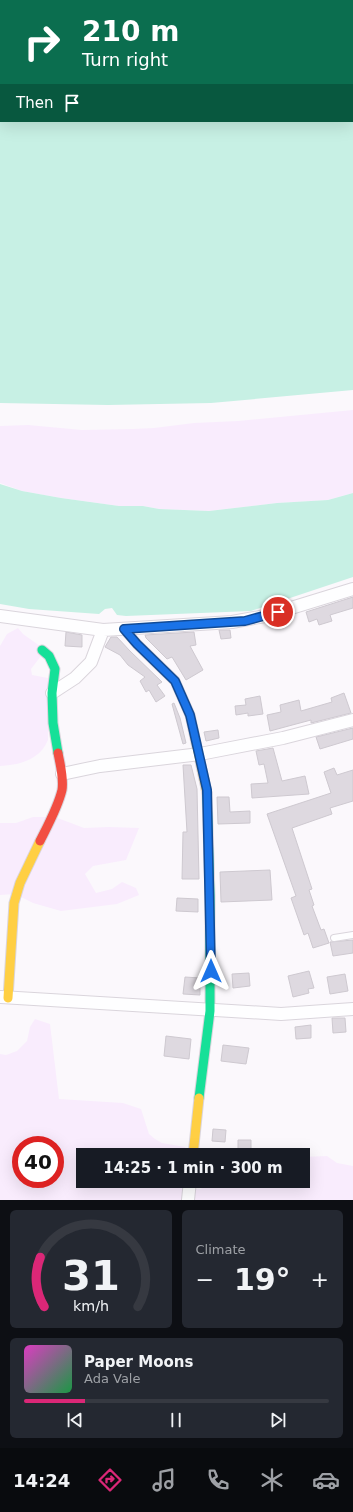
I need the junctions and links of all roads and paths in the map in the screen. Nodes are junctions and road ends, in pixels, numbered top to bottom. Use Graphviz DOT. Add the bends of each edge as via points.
graph roads {
  1 [pos="353,589"];
  2 [pos="0,616"];
  3 [pos="124,629"];
  4 [pos="103,630"];
  5 [pos="42,650"];
  6 [pos="52,692"];
  7 [pos="353,720"];
  8 [pos="200,754"];
  9 [pos="62,774"];
  10 [pos="353,934"];
  11 [pos="334,938"];
  12 [pos="4,998"];
  13 [pos="353,1009"];
  14 [pos="210,1011"];
  15 [pos="194,1148"];
  16 [pos="189,1188"];
  17 [pos="188,1200"];
  1 -- 3 [label="street" via="245,621"];
  2 -- 4 [label="street"];
  3 -- 4 [label="street"];
  3 -- 8 [label="street" via="175,681 190,715"];
  4 -- 6 [label="street" via="91,662 75,678"];
  5 -- 6 [label="street" via="49,656 55,669"];
  6 -- 9 [label="street" via="53,723"];
  7 -- 8 [label="street" via="306,733"];
  8 -- 9 [label="street" via="100,766"];
  8 -- 14 [label="street" via="207,790"];
  9 -- 12 [label="street" via="61,793 20,883 14,903"];
  10 -- 11 [label="lane"];
  12 -- 14 [label="street"];
  13 -- 14 [label="street" via="281,1014"];
  14 -- 15 [label="street"];
  16 -- 17 [label="street"];
}
